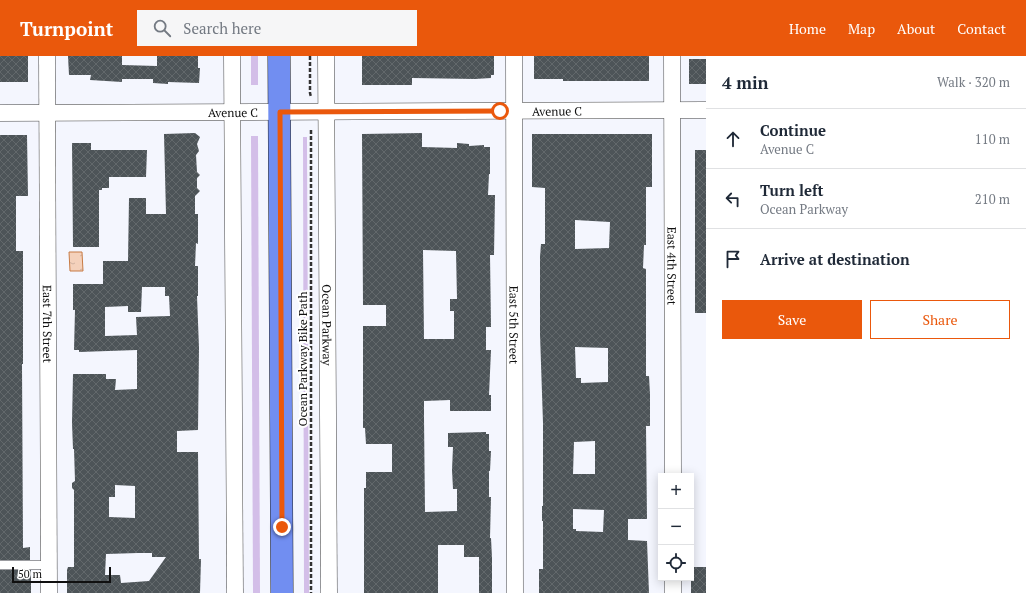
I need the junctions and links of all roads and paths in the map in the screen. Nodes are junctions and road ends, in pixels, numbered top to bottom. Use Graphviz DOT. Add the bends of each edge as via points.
graph roads {
  1 [pos="47,56"];
  2 [pos="232,56"];
  3 [pos="279,56"];
  4 [pos="310,56"];
  5 [pos="326,56"];
  6 [pos="514,56"];
  7 [pos="672,56"];
  8 [pos="312,99"];
  9 [pos="672,110"];
  10 [pos="706,110"];
  11 [pos="514,111"];
  12 [pos="232,112"];
  13 [pos="280,112"];
  14 [pos="326,112"];
  15 [pos="0,113"];
  16 [pos="47,113"];
  17 [pos="312,126"];
  18 [pos="673,473"];
  19 [pos="0,565"];
  20 [pos="49,565"];
  21 [pos="673,581"];
  22 [pos="49,593"];
  23 [pos="235,593"];
  24 [pos="282,593"];
  25 [pos="311,593"];
  26 [pos="329,593"];
  27 [pos="515,593"];
  28 [pos="673,593"];
  1 -- 16 [label="street, East 7th Street"];
  2 -- 12 [label="street"];
  3 -- 13 [label="main road"];
  4 -- 8 [label="path"];
  5 -- 14 [label="street, Ocean Parkway"];
  6 -- 11 [label="street, East 5th Street"];
  7 -- 9 [label="street, East 4th Street"];
  9 -- 10 [label="street, Avenue C"];
  9 -- 11 [label="street, Avenue C"];
  9 -- 18 [label="street, East 4th Street"];
  11 -- 14 [label="street, Avenue C"];
  11 -- 27 [label="street, East 5th Street"];
  12 -- 13 [label="street, Avenue C"];
  12 -- 16 [label="street, Avenue C"];
  12 -- 23 [label="street"];
  13 -- 14 [label="street, Avenue C"];
  13 -- 24 [label="main road"];
  14 -- 26 [label="street, Ocean Parkway"];
  15 -- 16 [label="street, Avenue C"];
  16 -- 20 [label="street, East 7th Street"];
  17 -- 25 [label="path, Ocean Parkway Bike Path"];
  19 -- 20 [label="lane"];
  20 -- 22 [label="street, East 7th Street"];
  21 -- 28 [label="street"];
}
